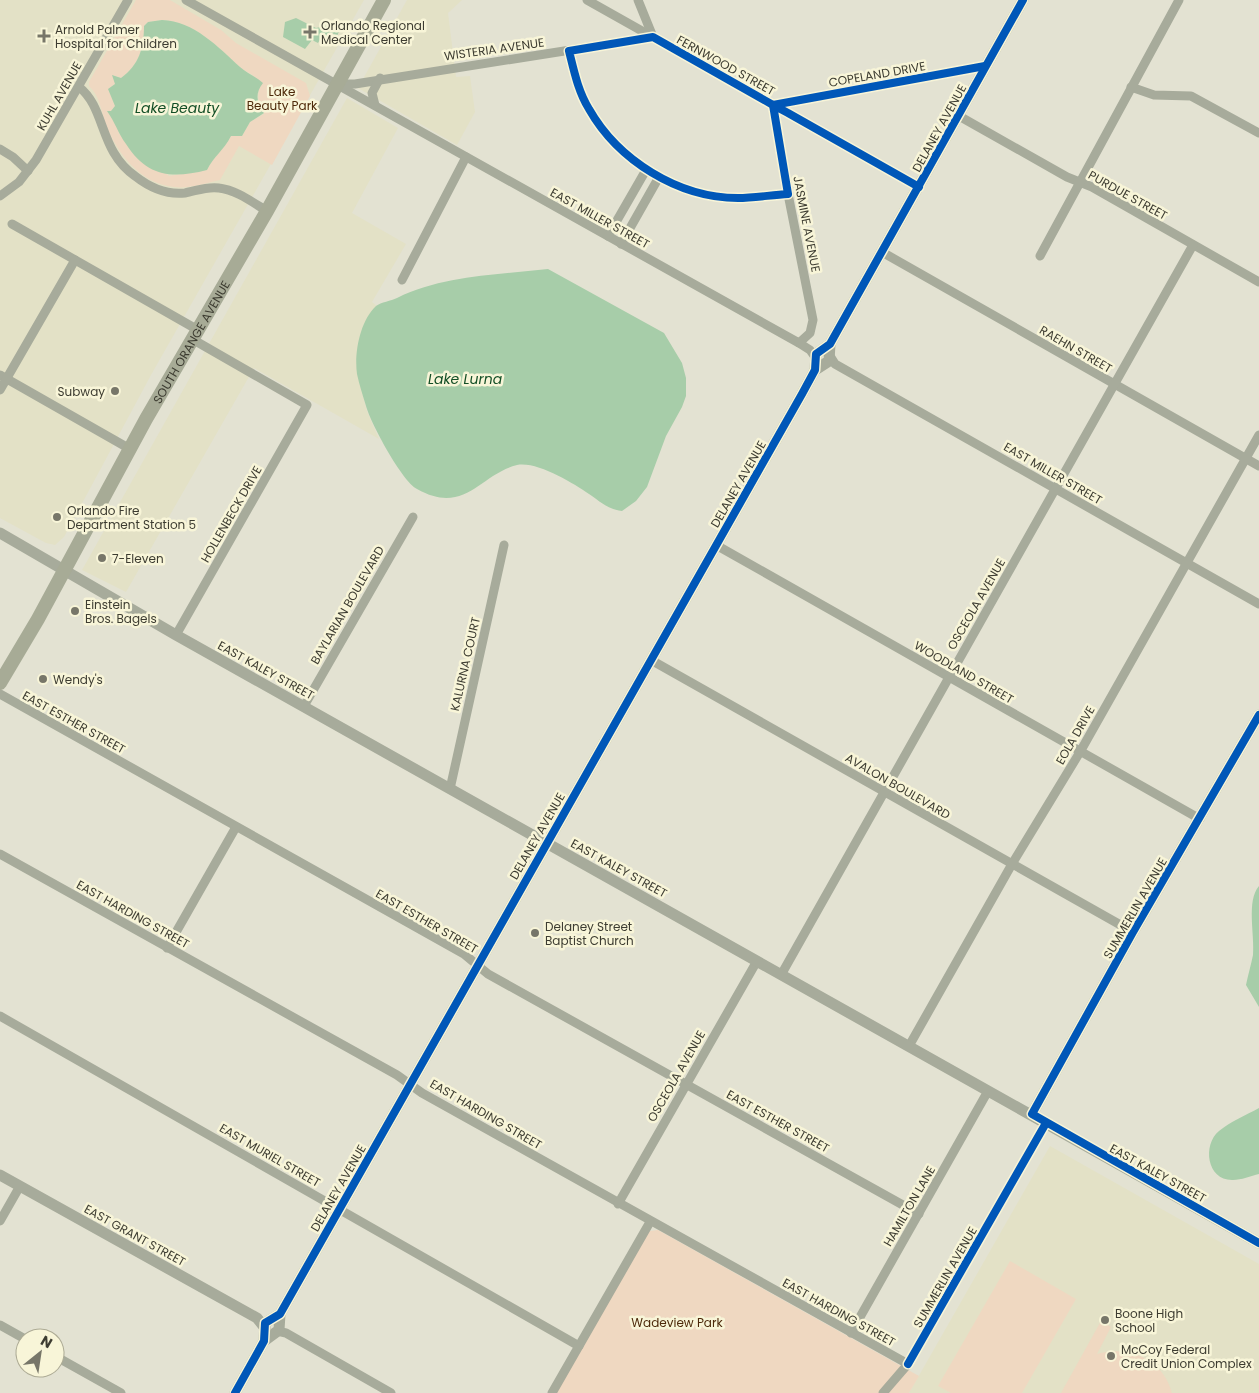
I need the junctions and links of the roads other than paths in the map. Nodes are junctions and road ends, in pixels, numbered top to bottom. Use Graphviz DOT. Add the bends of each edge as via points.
graph roads {
  1 [pos="128,0"];
  2 [pos="186,0"];
  3 [pos="384,0"];
  4 [pos="587,0"];
  5 [pos="638,0"];
  6 [pos="1022,0"];
  7 [pos="1179,0"];
  8 [pos="653,37"];
  9 [pos="569,51"];
  10 [pos="985,66"];
  11 [pos="380,78"];
  12 [pos="337,84"];
  13 [pos="1131,86"];
  14 [pos="79,87"];
  15 [pos="773,105"];
  16 [pos="378,107"];
  17 [pos="958,116"];
  18 [pos="1259,133"];
  19 [pos="0,149"];
  20 [pos="466,156"];
  21 [pos="646,170"];
  22 [pos="28,171"];
  23 [pos="659,177"];
  24 [pos="1079,182"];
  25 [pos="918,187"];
  26 [pos="788,194"];
  27 [pos="0,196"];
  28 [pos="267,211"];
  29 [pos="12,224"];
  30 [pos="608,236"];
  31 [pos="621,244"];
  32 [pos="1193,245"];
  33 [pos="882,252"];
  34 [pos="1040,256"];
  35 [pos="74,260"];
  36 [pos="402,280"];
  37 [pos="1259,282"];
  38 [pos="195,334"];
  39 [pos="799,343"];
  40 [pos="823,357"];
  41 [pos="3,377"];
  42 [pos="1113,385"];
  43 [pos="0,390"];
  44 [pos="1259,435"];
  45 [pos="130,449"];
  46 [pos="1246,458"];
  47 [pos="1259,466"];
  48 [pos="1055,488"];
  49 [pos="412,517"];
  50 [pos="0,533"];
  51 [pos="504,545"];
  52 [pos="716,545"];
  53 [pos="1187,564"];
  54 [pos="64,570"];
  55 [pos="1259,604"];
  56 [pos="176,635"];
  57 [pos="651,660"];
  58 [pos="949,677"];
  59 [pos="0,683"];
  60 [pos="0,694"];
  61 [pos="304,706"];
  62 [pos="1259,715"];
  63 [pos="1080,752"];
  64 [pos="450,789"];
  65 [pos="884,793"];
  66 [pos="1200,820"];
  67 [pos="236,827"];
  68 [pos="546,842"];
  69 [pos="0,854"];
  70 [pos="1012,864"];
  71 [pos="1133,932"];
  72 [pos="167,948"];
  73 [pos="757,961"];
  74 [pos="477,965"];
  75 [pos="781,975"];
  76 [pos="0,1016"];
  77 [pos="909,1046"];
  78 [pos="410,1084"];
  79 [pos="687,1085"];
  80 [pos="988,1091"];
  81 [pos="1032,1114"];
  82 [pos="1046,1123"];
  83 [pos="0,1175"];
  84 [pos="20,1186"];
  85 [pos="618,1204"];
  86 [pos="339,1209"];
  87 [pos="918,1214"];
  88 [pos="0,1221"];
  89 [pos="650,1222"];
  90 [pos="1259,1242"];
  91 [pos="0,1325"];
  92 [pos="274,1327"];
  93 [pos="15,1333"];
  94 [pos="851,1333"];
  95 [pos="579,1346"];
  96 [pos="65,1362"];
  97 [pos="908,1364"];
  98 [pos="121,1393"];
  99 [pos="235,1393"];
  100 [pos="391,1393"];
  101 [pos="552,1393"];
  102 [pos="883,1393"];
  1 -- 14 [label="street, KUHL AVENUE"];
  2 -- 12 [label="street"];
  3 -- 12 [label="main road, SOUTH ORANGE AVENUE"];
  4 -- 8 [label="street, FERNWOOD STREET"];
  5 -- 8 [label="street"];
  6 -- 10 [label="street, DELANEY AVENUE"];
  7 -- 13 [label="street"];
  8 -- 9 [label="street, WISTERIA AVENUE"];
  8 -- 15 [label="street, FERNWOOD STREET"];
  9 -- 11 [label="street, WISTERIA AVENUE"];
  9 -- 21 [label="street" via="578,88 599,126"];
  10 -- 15 [label="street, COPELAND DRIVE"];
  10 -- 17 [label="street, DELANEY AVENUE"];
  11 -- 12 [label="street, WISTERIA AVENUE" via="356,84"];
  11 -- 16 [label="street" via="372,93"];
  12 -- 16 [label="street"];
  12 -- 28 [label="main road, SOUTH ORANGE AVENUE"];
  13 -- 18 [label="street" via="1154,95 1191,96"];
  13 -- 24 [label="street"];
  14 -- 22 [label="street, KUHL AVENUE"];
  14 -- 28 [label="street" via="92,98 110,148 126,169 142,181 159,190 178,193 220,188 234,192"];
  15 -- 25 [label="street, FERNWOOD STREET"];
  15 -- 26 [label="street, JASMINE AVENUE"];
  16 -- 20 [label="street, EAST MILLER STREET"];
  17 -- 24 [label="street, PURDUE STREET"];
  17 -- 25 [label="street, DELANEY AVENUE"];
  19 -- 22 [label="street"];
  20 -- 30 [label="street, EAST MILLER STREET"];
  20 -- 36 [label="street"];
  21 -- 23 [label="street"];
  21 -- 30 [label="street"];
  22 -- 27 [label="street, KUHL AVENUE"];
  23 -- 26 [label="street" via="704,193 737,198"];
  23 -- 31 [label="street"];
  24 -- 32 [label="street, PURDUE STREET"];
  24 -- 34 [label="street"];
  25 -- 33 [label="street, DELANEY AVENUE"];
  26 -- 39 [label="street, JASMINE AVENUE" via="813,320 810,333"];
  28 -- 38 [label="main road, SOUTH ORANGE AVENUE"];
  29 -- 35 [label="street"];
  30 -- 31 [label="street, EAST MILLER STREET"];
  31 -- 39 [label="street, EAST MILLER STREET"];
  32 -- 37 [label="street, PURDUE STREET"];
  32 -- 42 [label="street, OSCEOLA AVENUE"];
  33 -- 40 [label="street, DELANEY AVENUE"];
  33 -- 42 [label="street, RAEHN STREET"];
  35 -- 38 [label="street"];
  35 -- 41 [label="street"];
  38 -- 45 [label="main road, SOUTH ORANGE AVENUE"];
  38 -- 56 [label="street, HOLLENBECK DRIVE" via="307,405"];
  39 -- 40 [label="street, EAST MILLER STREET"];
  40 -- 48 [label="street, EAST MILLER STREET"];
  40 -- 52 [label="street, DELANEY AVENUE"];
  41 -- 43 [label="street"];
  41 -- 45 [label="street"];
  42 -- 46 [label="street, RAEHN STREET"];
  42 -- 48 [label="street, OSCEOLA AVENUE"];
  44 -- 46 [label="street, EOLA DRIVE"];
  45 -- 54 [label="main road, SOUTH ORANGE AVENUE"];
  46 -- 47 [label="street, RAEHN STREET"];
  46 -- 53 [label="street, EOLA DRIVE"];
  48 -- 53 [label="street, EAST MILLER STREET"];
  48 -- 58 [label="street, OSCEOLA AVENUE"];
  49 -- 61 [label="street, BAYLARIAN BOULEVARD"];
  50 -- 54 [label="street, EAST KALEY STREET"];
  51 -- 64 [label="street, KALURNA COURT"];
  52 -- 57 [label="street, DELANEY AVENUE"];
  52 -- 58 [label="street, WOODLAND STREET"];
  53 -- 55 [label="street, EAST MILLER STREET"];
  53 -- 63 [label="street, EOLA DRIVE"];
  54 -- 56 [label="street, EAST KALEY STREET"];
  54 -- 59 [label="main road, SOUTH ORANGE AVENUE"];
  56 -- 61 [label="street, EAST KALEY STREET"];
  57 -- 65 [label="street, AVALON BOULEVARD"];
  57 -- 68 [label="street, DELANEY AVENUE"];
  58 -- 63 [label="street, WOODLAND STREET"];
  58 -- 65 [label="street, OSCEOLA AVENUE"];
  60 -- 67 [label="street, EAST ESTHER STREET"];
  61 -- 64 [label="street, EAST KALEY STREET"];
  62 -- 66 [label="street, SUMMERLIN AVENUE"];
  63 -- 66 [label="street, WOODLAND STREET"];
  63 -- 70 [label="street, EOLA DRIVE"];
  64 -- 68 [label="street, EAST KALEY STREET"];
  65 -- 70 [label="street, AVALON BOULEVARD"];
  65 -- 75 [label="street, OSCEOLA AVENUE"];
  66 -- 71 [label="street, SUMMERLIN AVENUE"];
  67 -- 72 [label="street"];
  67 -- 74 [label="street, EAST ESTHER STREET" via="464,954"];
  68 -- 73 [label="street, EAST KALEY STREET"];
  68 -- 74 [label="street, DELANEY AVENUE"];
  69 -- 72 [label="street, EAST HARDING STREET"];
  70 -- 71 [label="street, AVALON BOULEVARD"];
  70 -- 77 [label="street, EOLA DRIVE"];
  71 -- 81 [label="street, SUMMERLIN AVENUE"];
  72 -- 78 [label="street, EAST HARDING STREET"];
  73 -- 75 [label="street, EAST KALEY STREET"];
  73 -- 79 [label="street, OSCEOLA AVENUE"];
  74 -- 78 [label="street, DELANEY AVENUE"];
  74 -- 79 [label="street, EAST ESTHER STREET"];
  75 -- 77 [label="street, EAST KALEY STREET"];
  76 -- 86 [label="street, EAST MURIEL STREET"];
  77 -- 80 [label="street, EAST KALEY STREET"];
  78 -- 85 [label="street, EAST HARDING STREET"];
  78 -- 86 [label="street, DELANEY AVENUE"];
  79 -- 85 [label="street, OSCEOLA AVENUE"];
  79 -- 87 [label="street, EAST ESTHER STREET"];
  80 -- 81 [label="street, EAST KALEY STREET"];
  80 -- 87 [label="street, HAMILTON LANE"];
  81 -- 82 [label="street, EAST KALEY STREET"];
  82 -- 90 [label="street, EAST KALEY STREET"];
  82 -- 97 [label="street, SUMMERLIN AVENUE"];
  83 -- 84 [label="street, EAST GRANT STREET"];
  84 -- 88 [label="street"];
  84 -- 92 [label="street, EAST GRANT STREET"];
  85 -- 89 [label="street, EAST HARDING STREET"];
  86 -- 92 [label="street, DELANEY AVENUE"];
  86 -- 95 [label="street, EAST MURIEL STREET"];
  87 -- 94 [label="street, HAMILTON LANE"];
  89 -- 94 [label="street, EAST HARDING STREET"];
  89 -- 95 [label="street"];
  91 -- 93 [label="street"];
  92 -- 99 [label="street, DELANEY AVENUE"];
  92 -- 100 [label="street, EAST GRANT STREET"];
  94 -- 97 [label="street, EAST HARDING STREET"];
  95 -- 101 [label="street"];
  96 -- 98 [label="street"];
  97 -- 102 [label="street, SUMMERLIN AVENUE"];
}
